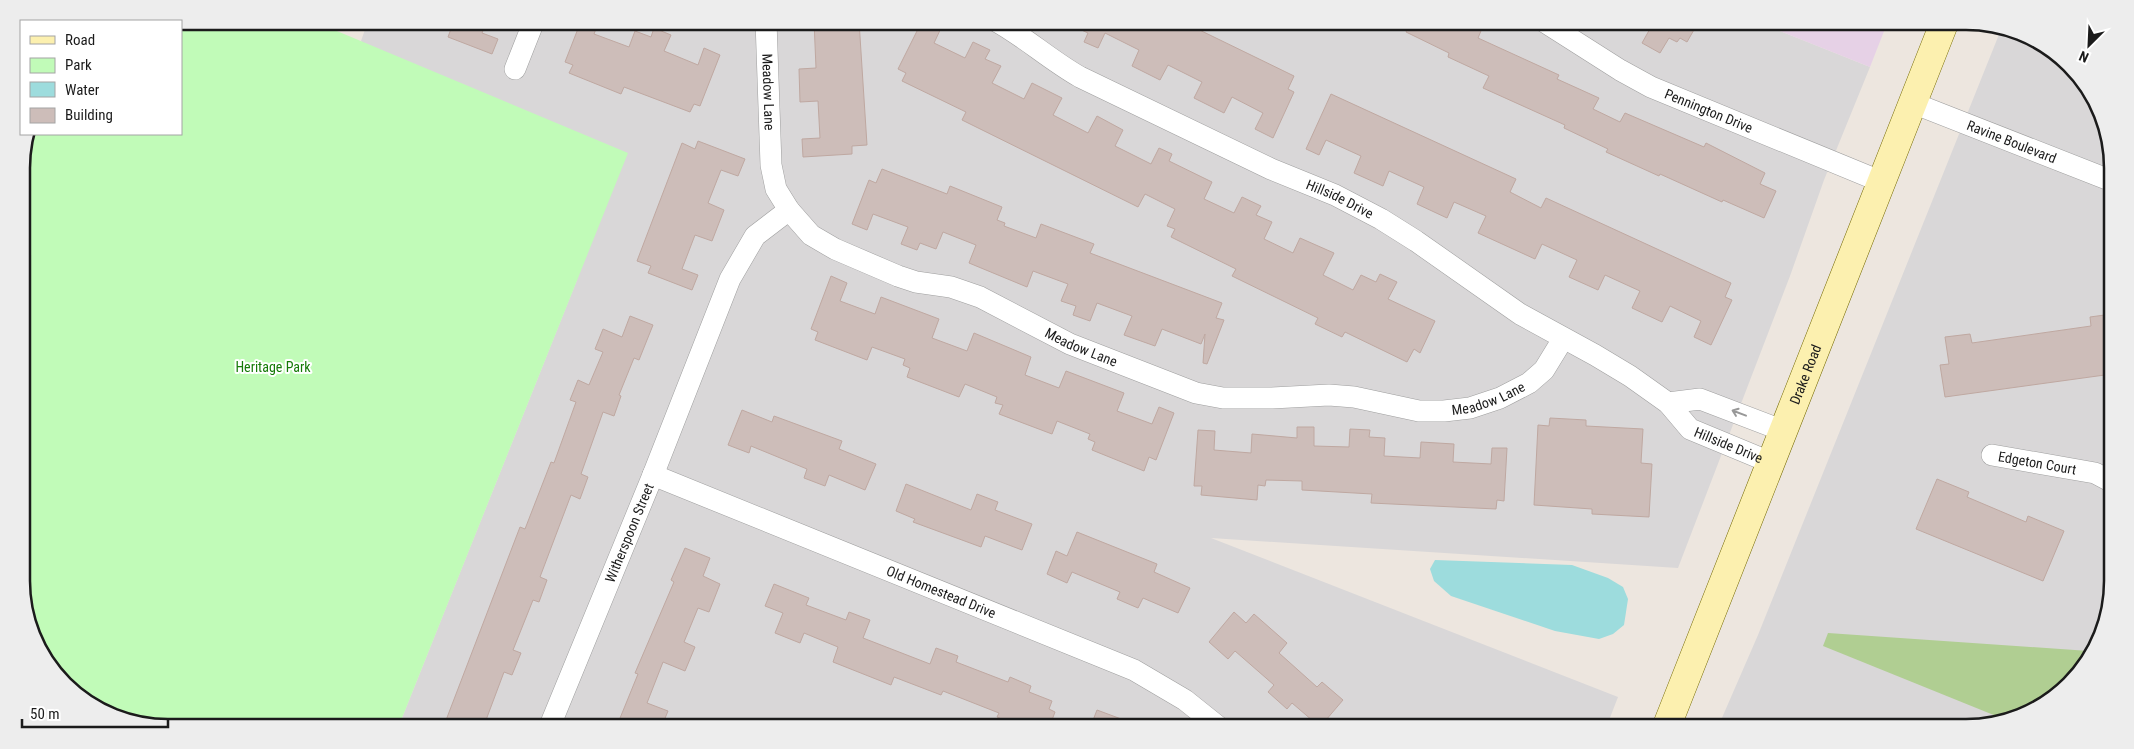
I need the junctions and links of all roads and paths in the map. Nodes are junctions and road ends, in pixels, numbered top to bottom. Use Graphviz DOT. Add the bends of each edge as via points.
graph roads {
  1 [pos="531,30"];
  2 [pos="766,30"];
  3 [pos="1012,30"];
  4 [pos="1557,30"];
  5 [pos="1942,30"];
  6 [pos="516,69"];
  7 [pos="1914,103"];
  8 [pos="2104,178"];
  9 [pos="1882,182"];
  10 [pos="789,210"];
  11 [pos="1563,339"];
  12 [pos="1668,403"];
  13 [pos="1784,432"];
  14 [pos="1992,455"];
  15 [pos="1772,463"];
  16 [pos="653,475"];
  17 [pos="2104,478"];
  18 [pos="553,719"];
  19 [pos="1207,719"];
  20 [pos="1670,719"];
  1 -- 6 [label="street"];
  2 -- 10 [label="street, Meadow Lane" via="771,165 776,189"];
  3 -- 11 [label="street, Hillside Drive" via="1080,77 1271,169 1336,195 1380,219 1520,314"];
  4 -- 9 [label="street, Pennington Drive" via="1652,87"];
  5 -- 7 [label="street, Drake Road"];
  7 -- 8 [label="street, Ravine Boulevard"];
  7 -- 9 [label="street, Drake Road"];
  9 -- 13 [label="street, Drake Road"];
  10 -- 11 [label="street, Meadow Lane" via="811,235 844,253 916,282 951,287 980,297 1070,344 1196,393 1223,398 1329,395 1419,411 1470,408 1529,383 1544,370"];
  10 -- 16 [label="street, Witherspoon Street" via="755,236 730,279"];
  11 -- 12 [label="street, Hillside Drive" via="1595,355"];
  13 -- 12 [label="street, one-way" via="1700,399"];
  12 -- 15 [label="street, Hillside Drive" via="1690,429"];
  13 -- 15 [label="street, Drake Road"];
  14 -- 17 [label="street, Edgeton Court"];
  15 -- 20 [label="street, Drake Road"];
  16 -- 18 [label="street, Witherspoon Street"];
  16 -- 19 [label="street, Old Homestead Drive" via="1134,670 1185,700"];
}
